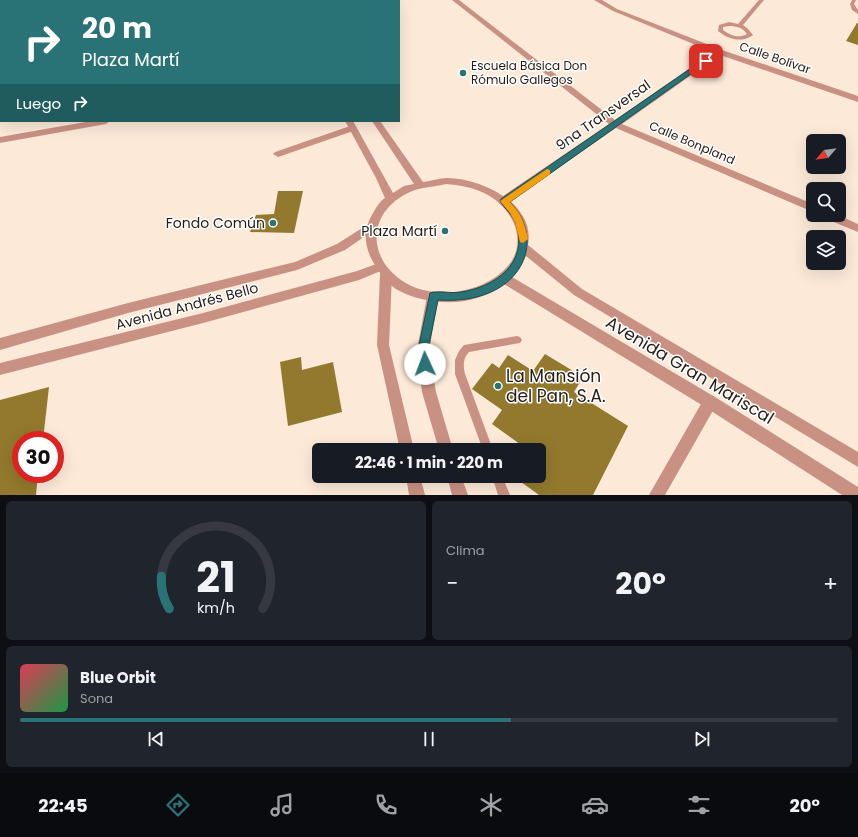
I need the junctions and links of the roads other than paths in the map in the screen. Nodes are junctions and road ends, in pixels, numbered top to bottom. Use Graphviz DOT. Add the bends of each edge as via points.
graph roads {
  1 [pos="455,0"];
  2 [pos="597,0"];
  3 [pos="762,0"];
  4 [pos="854,0"];
  5 [pos="858,12"];
  6 [pos="739,26"];
  7 [pos="719,52"];
  8 [pos="858,99"];
  9 [pos="100,122"];
  10 [pos="377,122"];
  11 [pos="351,124"];
  12 [pos="615,124"];
  13 [pos="0,140"];
  14 [pos="278,154"];
  15 [pos="419,184"];
  16 [pos="390,198"];
  17 [pos="504,201"];
  18 [pos="806,205"];
  19 [pos="844,222"];
  20 [pos="370,227"];
  21 [pos="858,228"];
  22 [pos="523,247"];
  23 [pos="383,270"];
  24 [pos="505,279"];
  25 [pos="433,296"];
  26 [pos="517,340"];
  27 [pos="0,344"];
  28 [pos="0,369"];
  29 [pos="710,402"];
  30 [pos="405,443"];
  31 [pos="444,443"];
  32 [pos="485,443"];
  33 [pos="858,460"];
  34 [pos="414,483"];
  35 [pos="456,483"];
  36 [pos="500,483"];
  37 [pos="417,495"];
  38 [pos="460,495"];
  39 [pos="504,495"];
  40 [pos="657,495"];
  41 [pos="856,495"];
  1 -- 12 [label="street, Calle Bonpland"];
  2 -- 7 [label="street, Calle Bolívar" via="615,10"];
  3 -- 6 [label="lane"];
  4 -- 5 [label="lane" via="852,4"];
  6 -- 6 [label="lane" via="748,30 750,35 746,38 736,38 720,30 722,26 729,24"];
  7 -- 8 [label="street, Calle Bolívar"];
  7 -- 12 [label="street, 9na Transversal"];
  9 -- 13 [label="street"];
  10 -- 15 [label="street"];
  11 -- 14 [label="street"];
  11 -- 16 [label="street"];
  12 -- 17 [label="street, 9na Transversal"];
  12 -- 18 [label="street, Calle Bonpland"];
  15 -- 16 [label="street"];
  15 -- 17 [label="street" via="462,182 478,186"];
  16 -- 20 [label="street" via="381,207"];
  17 -- 22 [label="street" via="520,222"];
  19 -- 21 [label="street"];
  20 -- 23 [label="street" via="372,254"];
  20 -- 27 [label="street, Avenida Andrés Bello" via="341,247 297,266 128,308"];
  22 -- 24 [label="street" via="518,264"];
  22 -- 33 [label="street, Avenida Gran Mariscal" via="578,292"];
  23 -- 25 [label="street" via="399,284 415,292"];
  23 -- 28 [label="street, Avenida Andrés Bello"];
  23 -- 30 [label="street" via="383,345"];
  24 -- 25 [label="street" via="484,291 460,297"];
  24 -- 29 [label="street, Avenida Gran Mariscal"];
  25 -- 31 [label="street" via="423,350 429,392"];
  26 -- 32 [label="lane" via="467,348 461,352 458,363 460,374"];
  29 -- 40 [label="street"];
  29 -- 41 [label="street, Avenida Gran Mariscal"];
  34 -- 37 [label="street"];
  35 -- 38 [label="street"];
  36 -- 39 [label="lane"];
}
